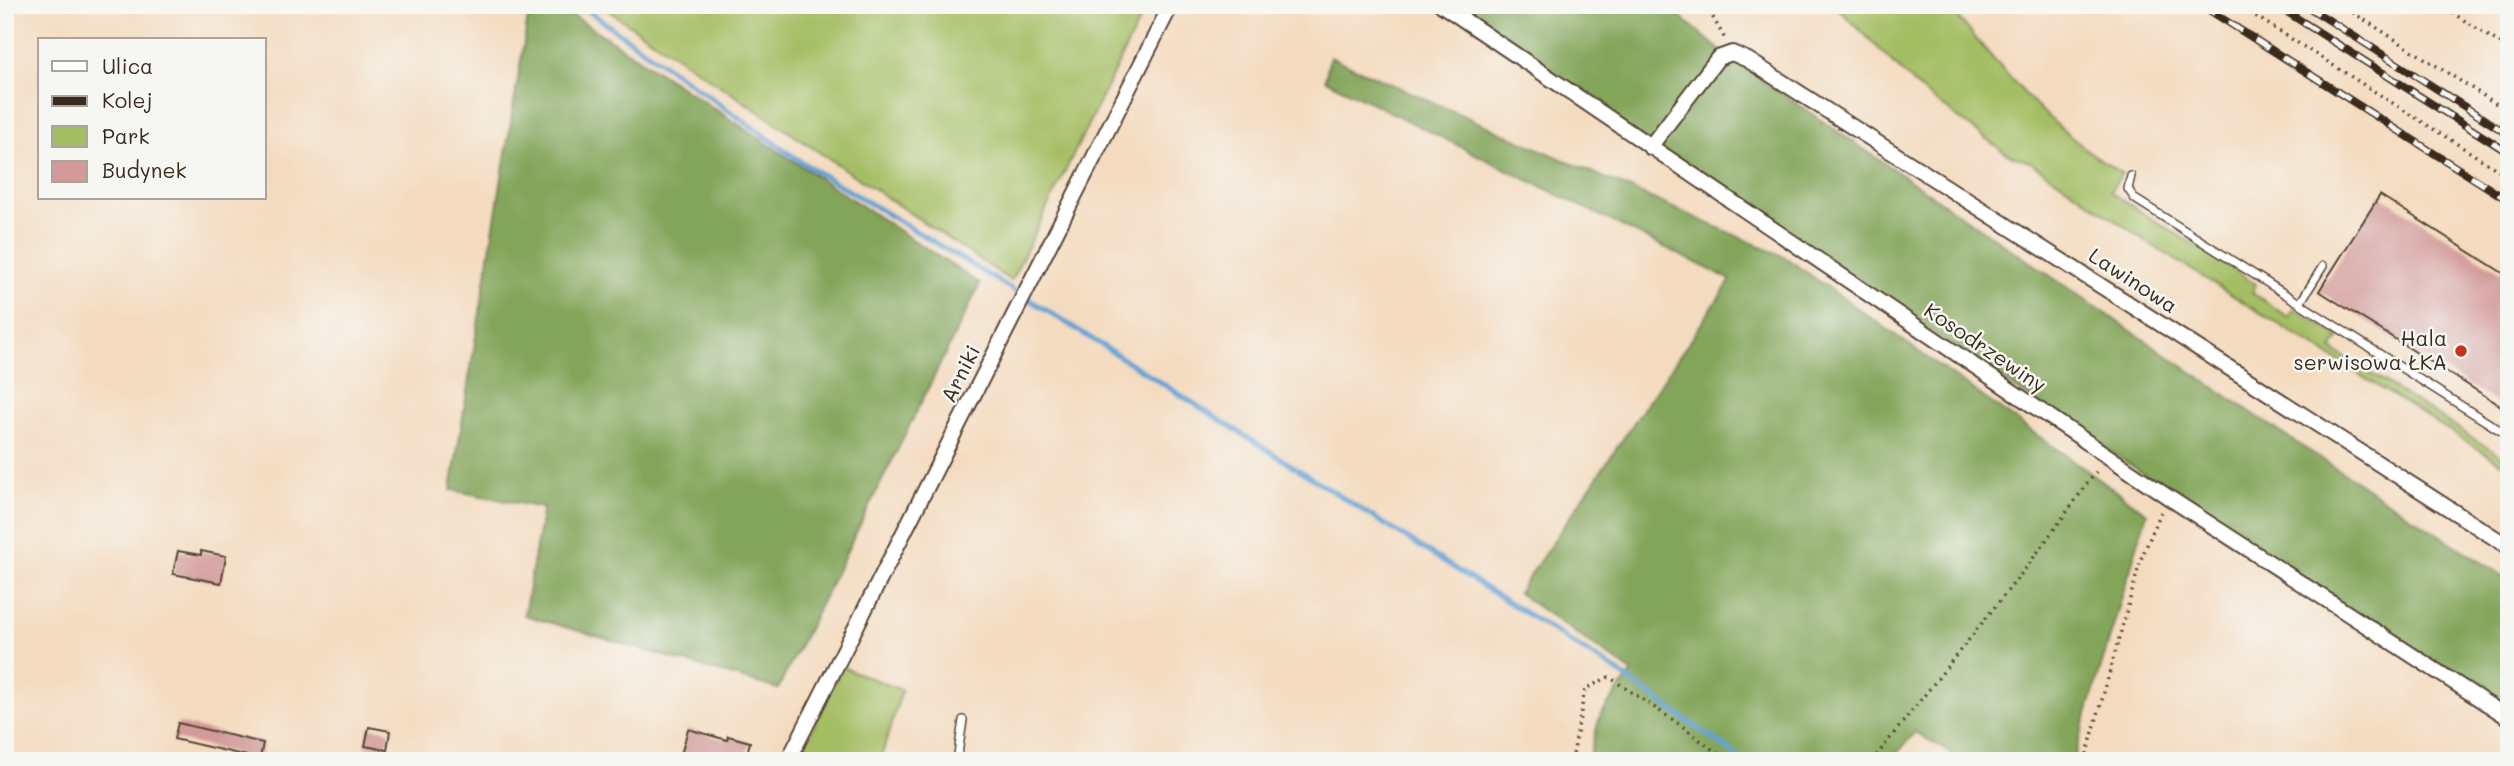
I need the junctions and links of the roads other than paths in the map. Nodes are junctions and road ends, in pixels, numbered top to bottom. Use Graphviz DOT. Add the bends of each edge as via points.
graph roads {
  1 [pos="1171,5"];
  2 [pos="1442,5"];
  3 [pos="1650,147"];
  4 [pos="2131,176"];
  5 [pos="2323,267"];
  6 [pos="2300,303"];
  7 [pos="2509,436"];
  8 [pos="2509,547"];
  9 [pos="2509,718"];
  10 [pos="963,720"];
  11 [pos="788,761"];
  12 [pos="957,761"];
  1 -- 11 [label="street, Arniki"];
  2 -- 3 [label="street, Kosodrzewiny"];
  3 -- 8 [label="street, Lawinowa" via="1718,58 1732,53 1748,60"];
  3 -- 9 [label="street, Kosodrzewiny" via="2168,497"];
  4 -- 6 [label="lane" via="2128,190 2135,199"];
  5 -- 6 [label="lane"];
  6 -- 7 [label="lane"];
  10 -- 12 [label="lane"];
}
